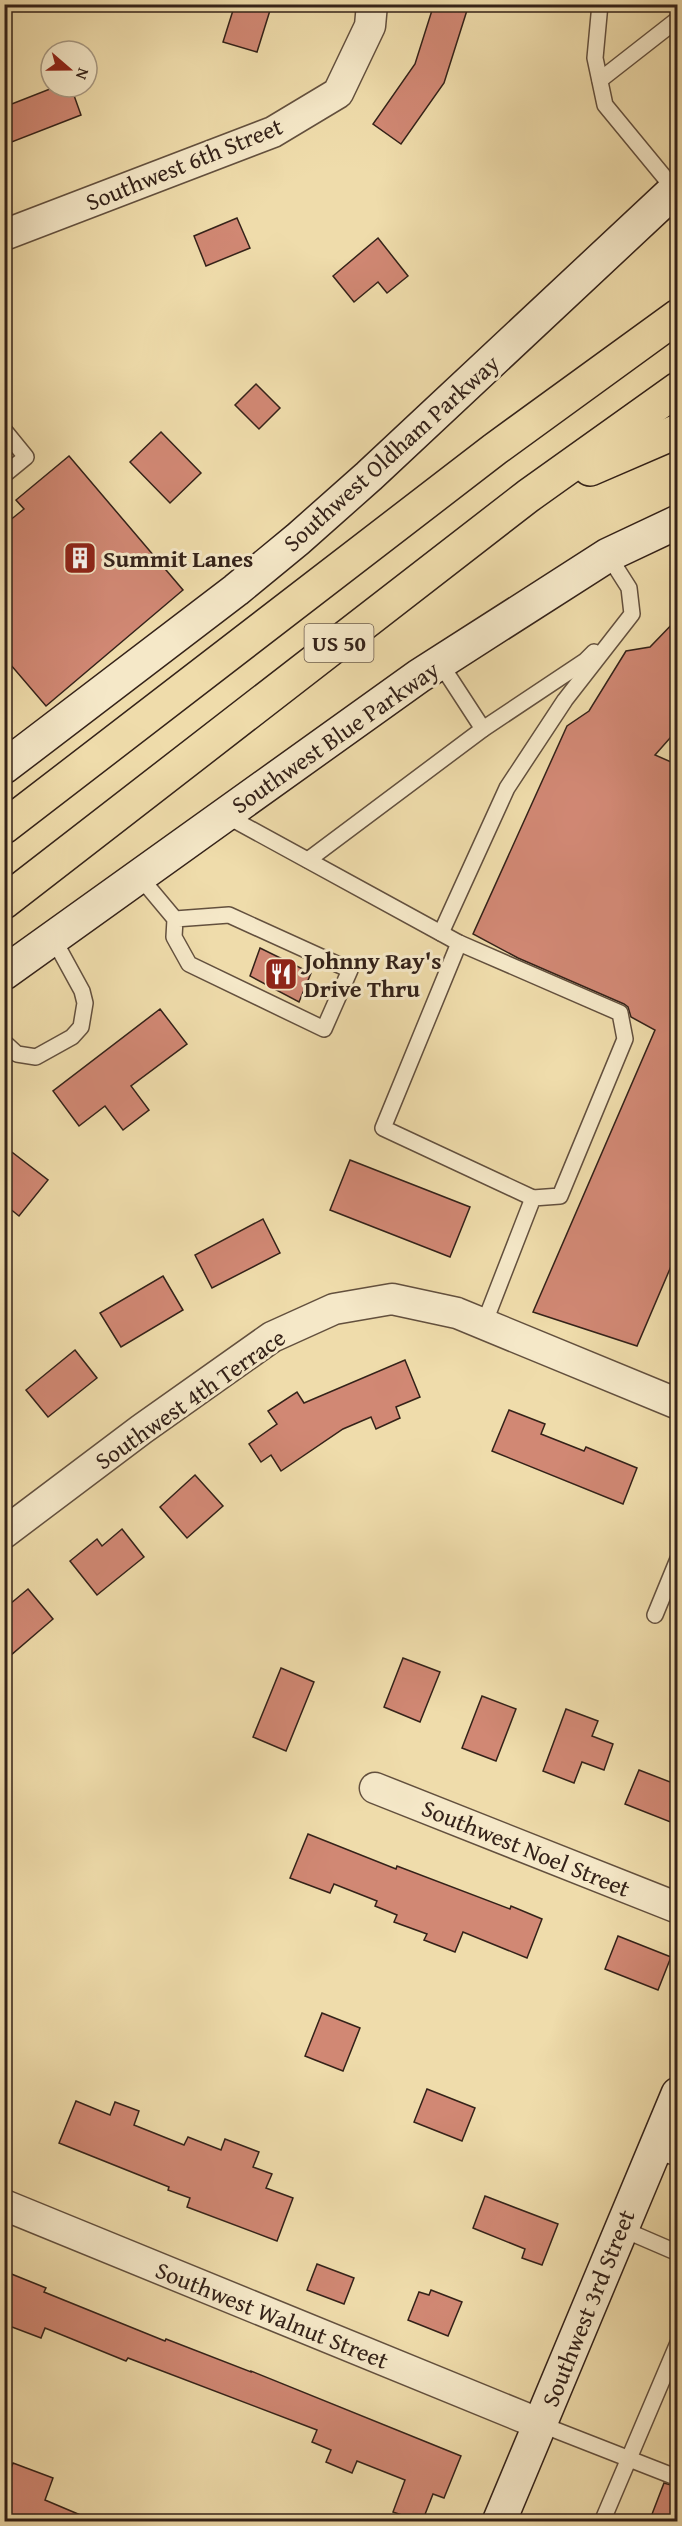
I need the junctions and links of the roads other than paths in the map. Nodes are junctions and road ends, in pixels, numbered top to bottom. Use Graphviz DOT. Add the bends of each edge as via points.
graph roads {
  1 [pos="372,4"];
  2 [pos="600,4"];
  3 [pos="678,19"];
  4 [pos="600,80"];
  5 [pos="676,188"];
  6 [pos="4,235"];
  7 [pos="678,316"];
  8 [pos="678,389"];
  9 [pos="4,430"];
  10 [pos="678,431"];
  11 [pos="4,475"];
  12 [pos="528,496"];
  13 [pos="678,522"];
  14 [pos="608,555"];
  15 [pos="632,614"];
  16 [pos="440,663"];
  17 [pos="483,729"];
  18 [pos="4,767"];
  19 [pos="225,814"];
  20 [pos="4,827"];
  21 [pos="308,860"];
  22 [pos="139,876"];
  23 [pos="4,902"];
  24 [pos="175,919"];
  25 [pos="441,933"];
  26 [pos="53,938"];
  27 [pos="459,943"];
  28 [pos="4,973"];
  29 [pos="4,1042"];
  30 [pos="533,1198"];
  31 [pos="484,1324"];
  32 [pos="678,1404"];
  33 [pos="4,1533"];
  34 [pos="678,1559"];
  35 [pos="655,1615"];
  36 [pos="375,1788"];
  37 [pos="678,1908"];
  38 [pos="678,2094"];
  39 [pos="666,2154"];
  40 [pos="4,2205"];
  41 [pos="620,2228"];
  42 [pos="678,2253"];
  43 [pos="678,2343"];
  44 [pos="540,2424"];
  45 [pos="629,2459"];
  46 [pos="678,2478"];
  47 [pos="500,2522"];
  48 [pos="602,2522"];
  1 -- 6 [label="street, Southwest 6th Street" via="370,26 338,93 273,132"];
  2 -- 4 [label="lane" via="595,58"];
  3 -- 4 [label="lane"];
  4 -- 5 [label="lane" via="605,105"];
  5 -- 18 [label="street, Southwest Oldham Parkway" via="298,539"];
  7 -- 20 [label="highway, US 50" via="495,449"];
  8 -- 12 [label="highway, US 50"];
  9 -- 11 [label="lane" via="26,457"];
  10 -- 12 [label="highway"];
  12 -- 23 [label="highway, US 50"];
  13 -- 14 [label="street, Southwest Blue Parkway"];
  14 -- 15 [label="lane" via="629,588"];
  14 -- 16 [label="street, Southwest Blue Parkway"];
  15 -- 17 [label="lane" via="585,661"];
  15 -- 25 [label="lane" via="565,700 507,788"];
  16 -- 17 [label="lane"];
  16 -- 19 [label="street, Southwest Blue Parkway"];
  17 -- 21 [label="lane"];
  19 -- 21 [label="lane"];
  19 -- 22 [label="street, Southwest Blue Parkway"];
  21 -- 25 [label="lane"];
  22 -- 24 [label="lane"];
  22 -- 26 [label="street, Southwest Blue Parkway"];
  24 -- 24 [label="lane" via="174,937 189,964 324,1029 350,970 228,915"];
  25 -- 27 [label="lane"];
  26 -- 28 [label="street, Southwest Blue Parkway"];
  26 -- 29 [label="lane" via="82,992 85,1003 81,1027 72,1037 36,1057 17,1054"];
  27 -- 30 [label="lane" via="382,1128"];
  27 -- 30 [label="lane" via="620,1013 625,1039 560,1196"];
  30 -- 31 [label="lane"];
  31 -- 32 [label="street, Southwest 4th Terrace"];
  31 -- 33 [label="street, Southwest 4th Terrace" via="457,1313 392,1299 334,1309 272,1337"];
  34 -- 35 [label="lane"];
  36 -- 37 [label="street, Southwest Noel Street"];
  38 -- 39 [label="street, Southwest 3rd Street"];
  39 -- 41 [label="street, Southwest 3rd Street"];
  40 -- 44 [label="street, Southwest Walnut Street"];
  41 -- 42 [label="lane"];
  41 -- 44 [label="street, Southwest 3rd Street"];
  43 -- 45 [label="lane"];
  44 -- 45 [label="lane"];
  44 -- 47 [label="street, Southwest 3rd Street"];
  45 -- 46 [label="lane"];
  45 -- 48 [label="lane"];
}
